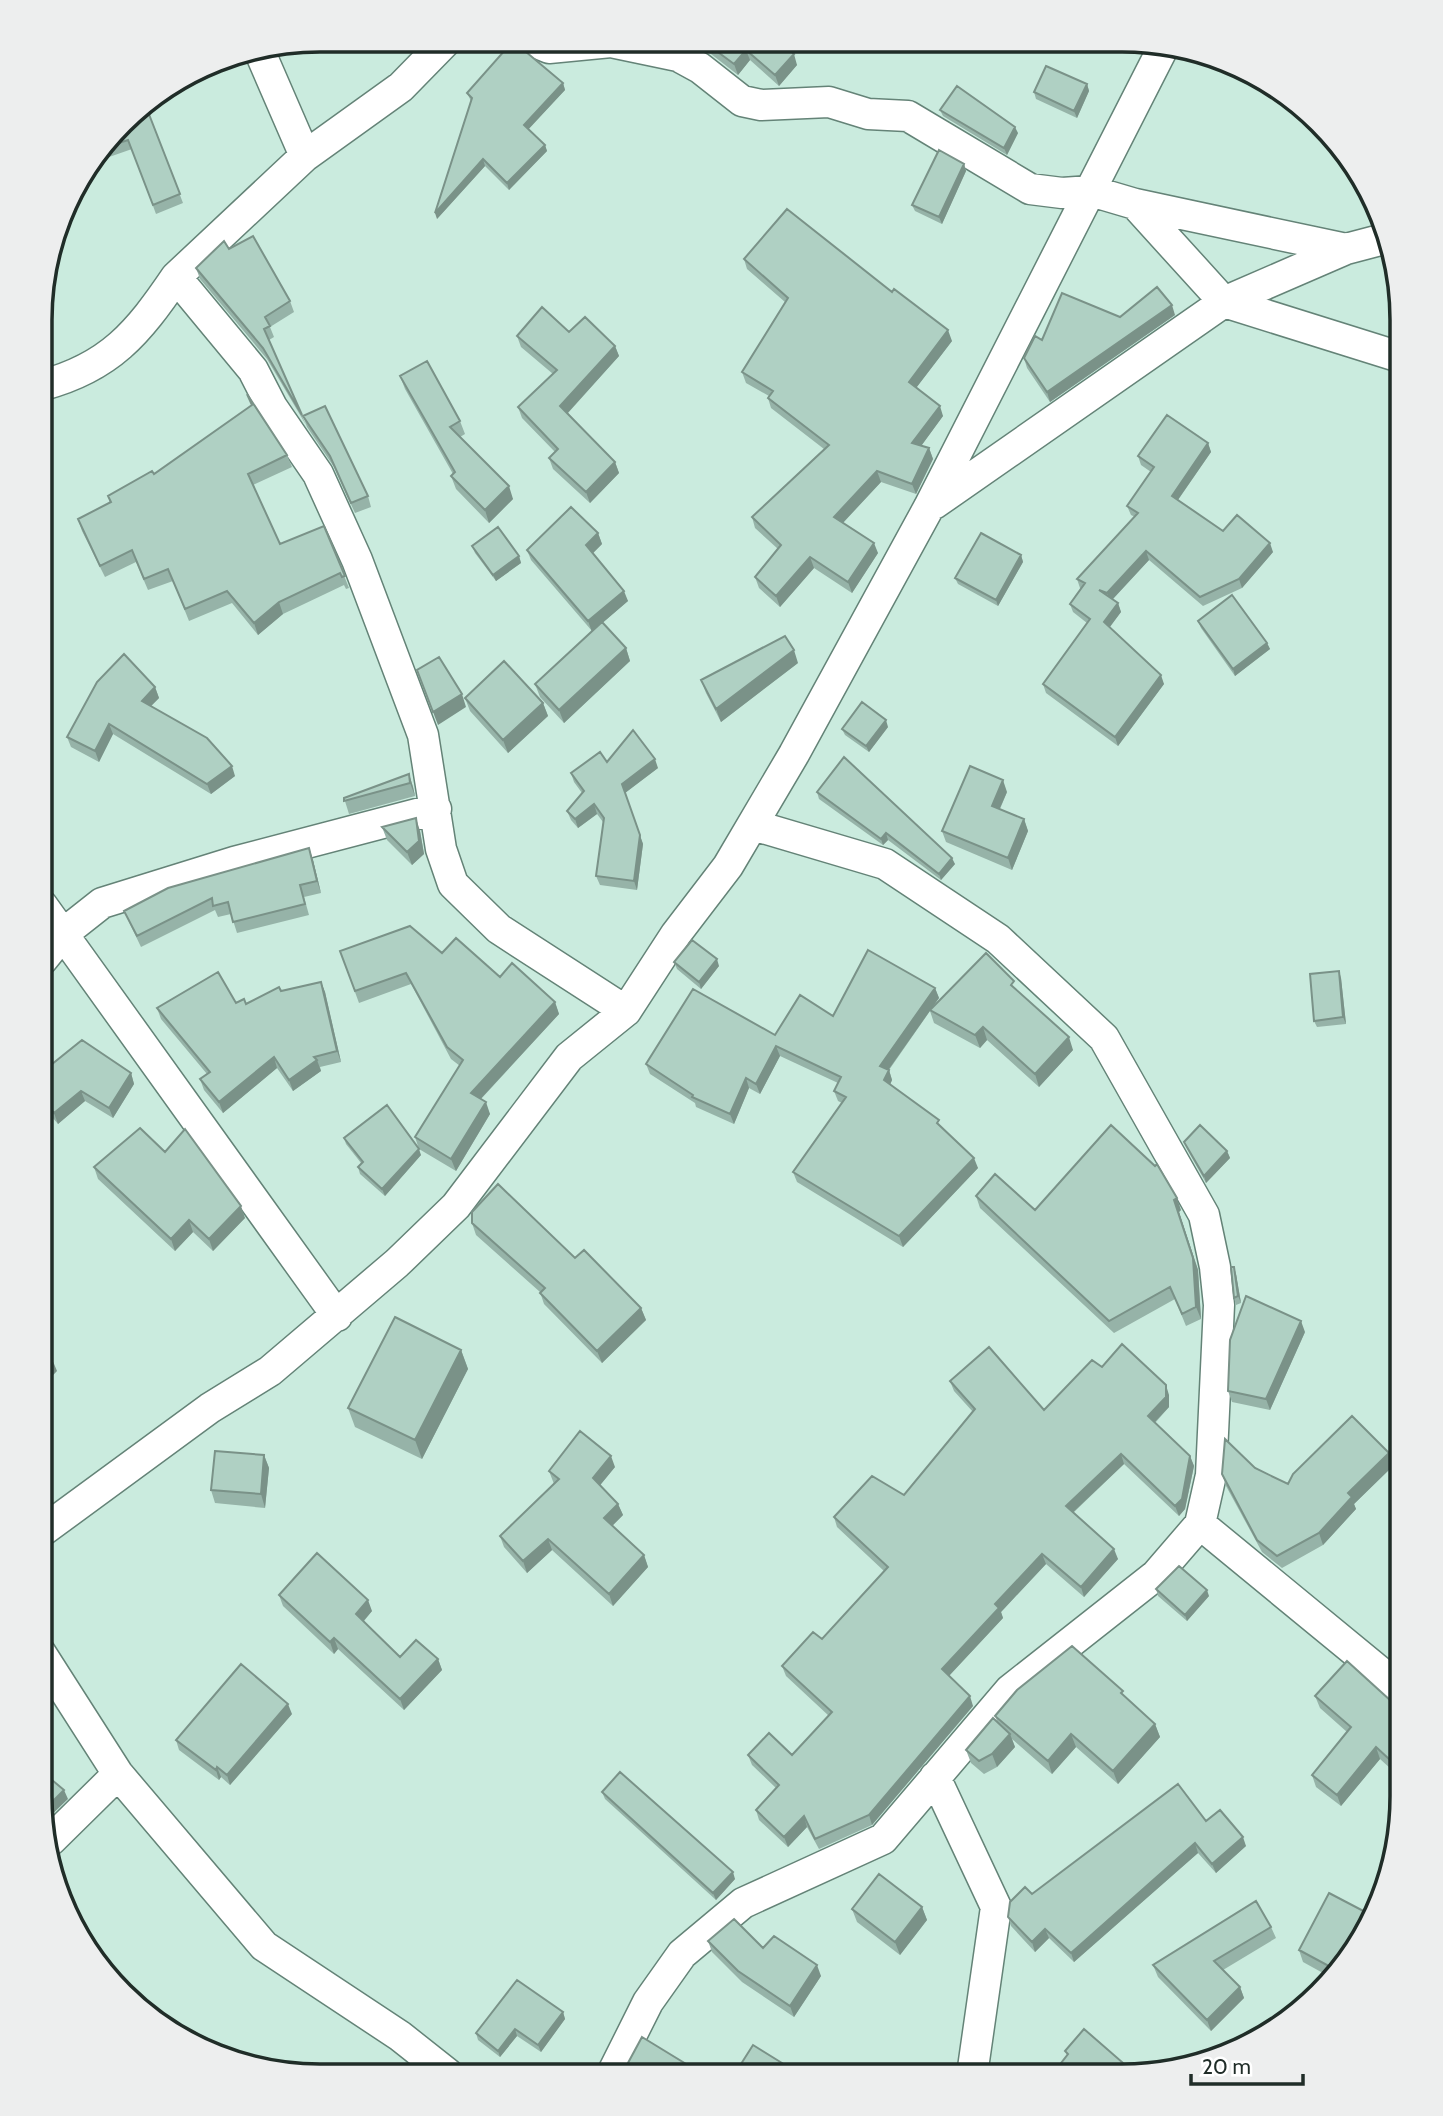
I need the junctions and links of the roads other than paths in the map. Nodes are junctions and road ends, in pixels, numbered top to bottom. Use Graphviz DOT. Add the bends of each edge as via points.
graph roads {
  1 [pos="435,52"];
  2 [pos="659,52"];
  3 [pos="1160,55"];
  4 [pos="263,59"];
  5 [pos="305,156"];
  6 [pos="1091,191"];
  7 [pos="1135,204"];
  8 [pos="1378,241"];
  9 [pos="1346,249"];
  10 [pos="176,277"];
  11 [pos="1224,302"];
  12 [pos="1390,354"];
  13 [pos="52,383"];
  14 [pos="929,508"];
  15 [pos="436,808"];
  16 [pos="753,825"];
  17 [pos="52,918"];
  18 [pos="64,933"];
  19 [pos="52,948"];
  20 [pos="626,1011"];
  21 [pos="337,1316"];
  22 [pos="52,1524"];
  23 [pos="1200,1524"];
  24 [pos="52,1672"];
  25 [pos="1390,1680"];
  26 [pos="118,1774"];
  27 [pos="935,1777"];
  28 [pos="56,1835"];
  29 [pos="434,2063"];
  30 [pos="618,2063"];
  31 [pos="974,2063"];
  1 -- 5 [label="street" via="401,86"];
  2 -- 6 [label="street" via="700,68 742,101 761,105 829,102 868,114 908,116 1030,189"];
  3 -- 6 [label="street"];
  4 -- 5 [label="street"];
  5 -- 10 [label="street"];
  6 -- 7 [label="street"];
  6 -- 14 [label="street"];
  7 -- 9 [label="street"];
  7 -- 11 [label="street"];
  8 -- 9 [label="street"];
  9 -- 11 [label="street"];
  10 -- 13 [label="street" via="121,349 72,377"];
  10 -- 15 [label="street" via="253,370 318,474 423,735"];
  11 -- 12 [label="street"];
  11 -- 14 [label="street"];
  14 -- 16 [label="street"];
  15 -- 18 [label="street" via="102,903"];
  15 -- 20 [label="street" via="441,849 453,884 499,929"];
  16 -- 20 [label="street"];
  16 -- 23 [label="street" via="885,864 998,939 1104,1038 1204,1215 1215,1267 1219,1305 1211,1475"];
  17 -- 18 [label="street"];
  18 -- 19 [label="street"];
  18 -- 21 [label="street"];
  20 -- 21 [label="street" via="569,1057 456,1206"];
  21 -- 22 [label="street" via="270,1371 210,1408"];
  23 -- 25 [label="street"];
  23 -- 27 [label="street" via="1156,1575 1010,1690"];
  24 -- 26 [label="street"];
  26 -- 28 [label="street"];
  26 -- 29 [label="street" via="264,1947"];
  27 -- 30 [label="street" via="883,1839 743,1903 682,1954 648,2002"];
  27 -- 31 [label="street" via="996,1907"];
}
